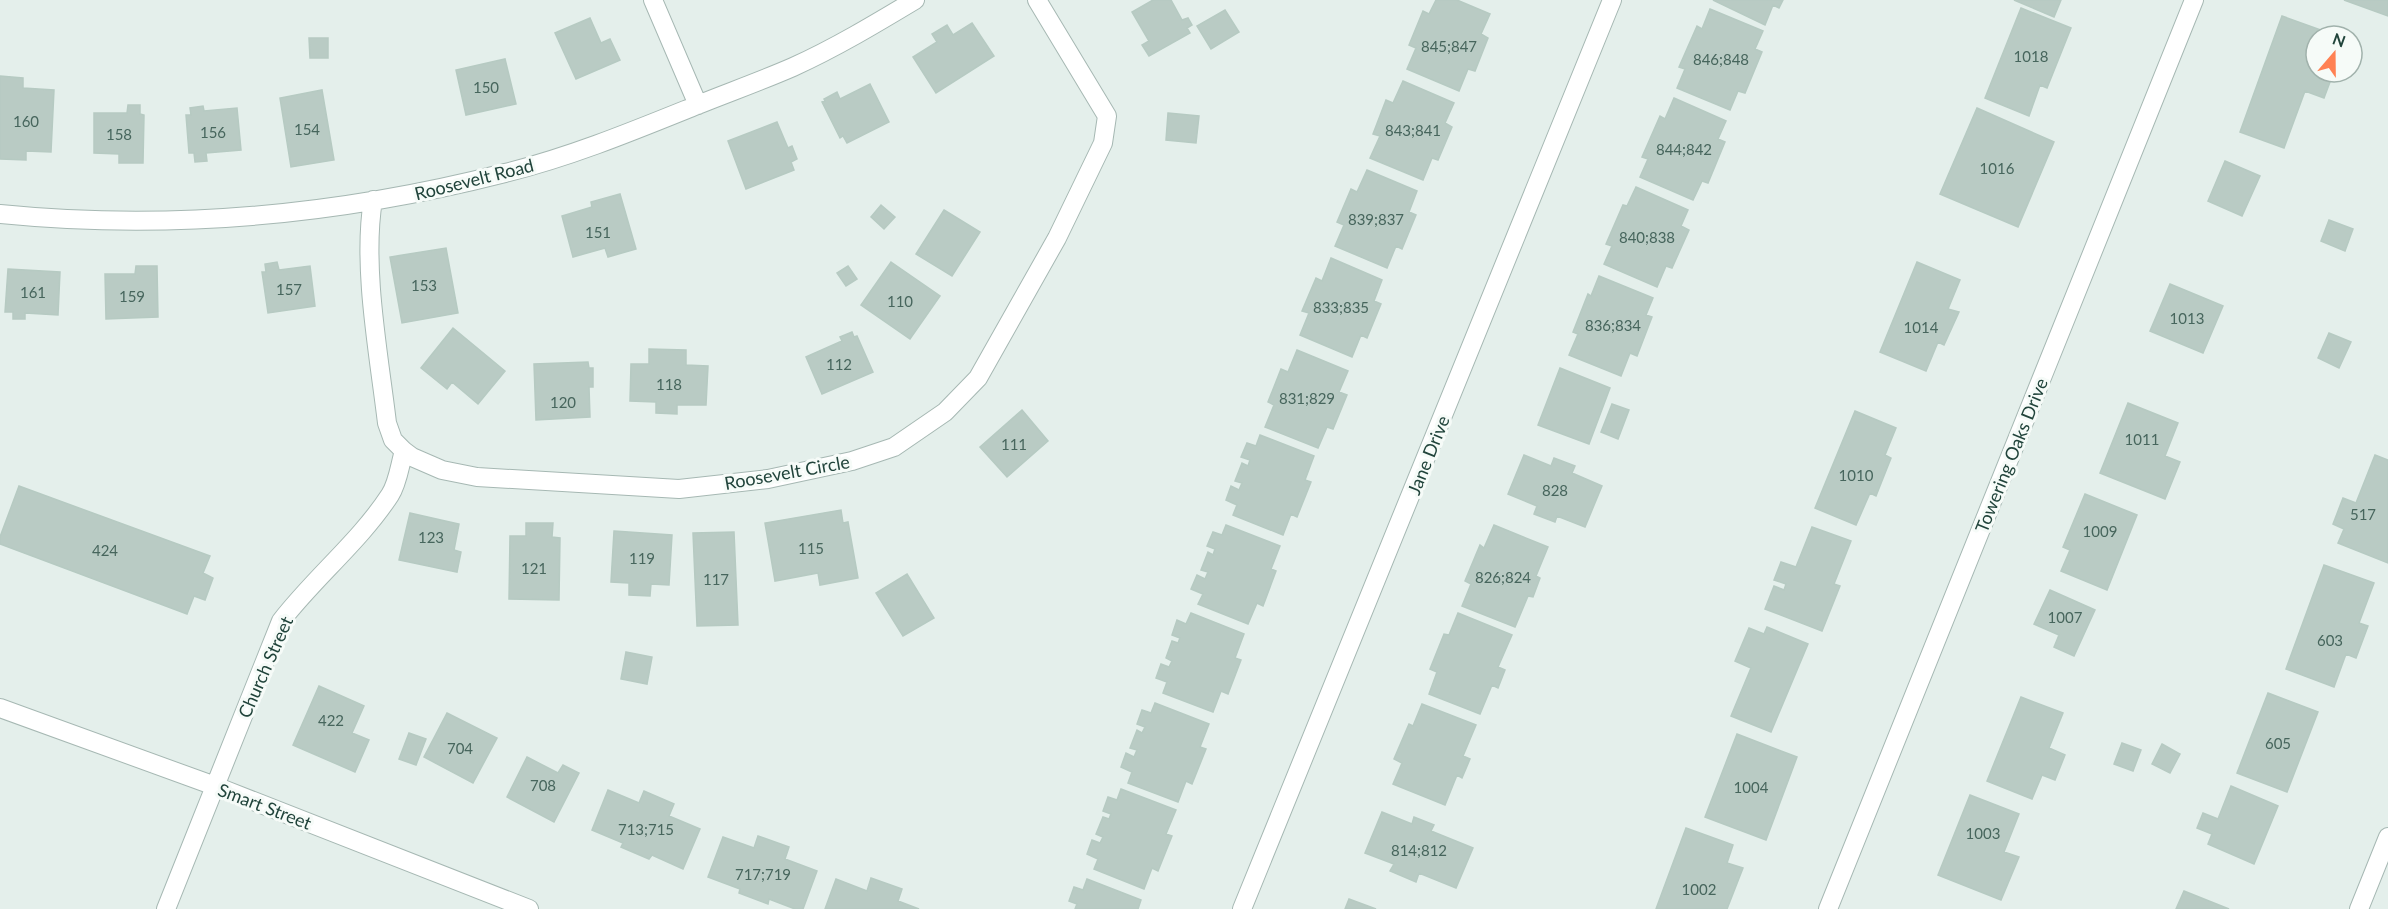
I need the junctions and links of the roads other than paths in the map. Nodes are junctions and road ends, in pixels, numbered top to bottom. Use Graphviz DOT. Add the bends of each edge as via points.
graph roads {
  1 [pos="653,0"];
  2 [pos="915,0"];
  3 [pos="1037,0"];
  4 [pos="1612,0"];
  5 [pos="2194,0"];
  6 [pos="698,105"];
  7 [pos="373,200"];
  8 [pos="0,214"];
  9 [pos="404,451"];
  10 [pos="0,708"];
  11 [pos="215,786"];
  12 [pos="2388,837"];
  13 [pos="166,909"];
  14 [pos="529,909"];
  15 [pos="1242,909"];
  16 [pos="1828,909"];
  17 [pos="2359,909"];
  1 -- 6 [label="street"];
  2 -- 6 [label="street, Roosevelt Road" via="794,66"];
  3 -- 9 [label="street, Roosevelt Circle" via="1107,116 1103,143 1006,332 978,378 945,412 894,447 852,461 768,479 679,489 477,477 442,470"];
  4 -- 15 [label="street, Jane Drive"];
  5 -- 16 [label="street, Towering Oaks Drive"];
  6 -- 7 [label="street, Roosevelt Road" via="603,143 506,173"];
  7 -- 8 [label="street, Roosevelt Road" via="288,214 166,221"];
  7 -- 9 [label="street, Roosevelt Circle" via="369,225 374,307 387,423 393,440"];
  9 -- 11 [label="street, Church Street" via="392,493 281,621"];
  10 -- 11 [label="street, Smart Street"];
  11 -- 13 [label="street, Church Street"];
  11 -- 14 [label="street, Smart Street"];
  12 -- 17 [label="street"];
}
